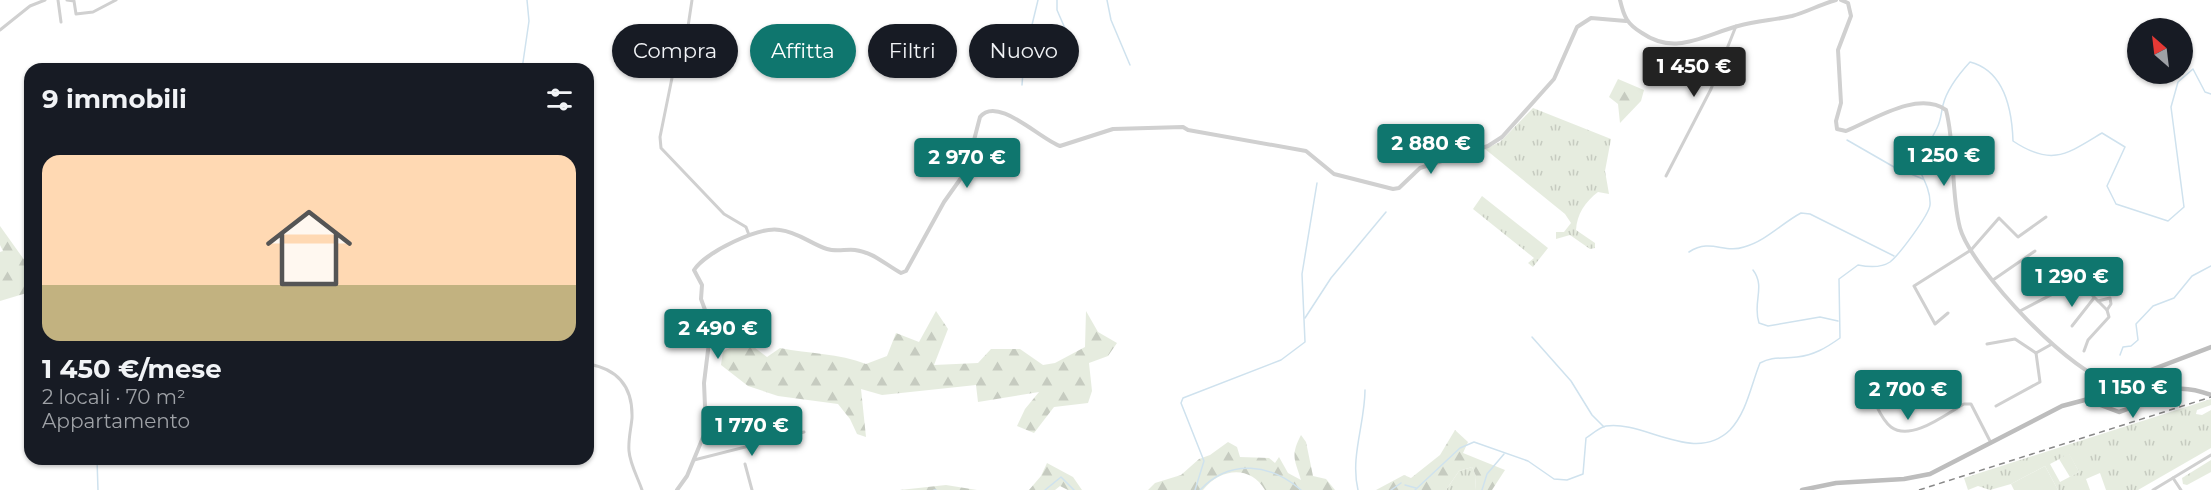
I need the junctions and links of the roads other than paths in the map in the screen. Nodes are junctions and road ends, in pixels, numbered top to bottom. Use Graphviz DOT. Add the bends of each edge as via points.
graph roads {
  1 [pos="45,0"];
  2 [pos="58,0"];
  3 [pos="67,0"];
  4 [pos="116,0"];
  5 [pos="692,0"];
  6 [pos="1620,0"];
  7 [pos="1836,0"];
  8 [pos="1841,0"];
  9 [pos="1626,21"];
  10 [pos="61,22"];
  11 [pos="1736,26"];
  12 [pos="0,30"];
  13 [pos="1666,176"];
  14 [pos="2046,217"];
  15 [pos="749,235"];
  16 [pos="1971,250"];
  17 [pos="2035,251"];
  18 [pos="1993,280"];
  19 [pos="2096,299"];
  20 [pos="2107,310"];
  21 [pos="2020,311"];
  22 [pos="1948,313"];
  23 [pos="2072,326"];
  24 [pos="1988,344"];
  25 [pos="2052,344"];
  26 [pos="2211,347"];
  27 [pos="2084,351"];
  28 [pos="2036,353"];
  29 [pos="594,365"];
  30 [pos="2155,370"];
  31 [pos="2139,377"];
  32 [pos="2098,378"];
  33 [pos="2117,383"];
  34 [pos="2150,385"];
  35 [pos="2167,390"];
  36 [pos="2105,391"];
  37 [pos="2211,394"];
  38 [pos="1887,396"];
  39 [pos="2152,397"];
  40 [pos="2087,400"];
  41 [pos="1996,406"];
  42 [pos="2110,409"];
  43 [pos="804,432"];
  44 [pos="1992,444"];
  45 [pos="2211,454"];
  46 [pos="694,460"];
  47 [pos="745,464"];
  48 [pos="2173,478"];
  49 [pos="642,490"];
  50 [pos="677,490"];
  51 [pos="752,490"];
  52 [pos="1803,490"];
  53 [pos="2153,490"];
  54 [pos="2181,490"];
  1 -- 12 [label="street" via="30,6"];
  2 -- 10 [label="street"];
  3 -- 4 [label="street" via="74,1 75,14 83,15"];
  5 -- 15 [label="street" via="686,40 674,68 661,147"];
  6 -- 9 [label="street"];
  7 -- 11 [label="street" via="1791,16"];
  8 -- 16 [label="street" via="1848,3 1851,16 1838,50 1842,103 1836,121 1838,129 1845,131 1910,106 1933,103 1944,108 1960,226"];
  9 -- 11 [label="street" via="1669,45 1691,42"];
  9 -- 15 [label="street" via="1591,18 1582,22 1548,88 1502,137 1488,146 1420,168 1399,188 1334,174 1306,151 1179,126 1113,129 1060,146 1005,113 989,109 980,117 966,171 906,271 901,273 861,252 827,249 796,233 781,230"];
  11 -- 13 [label="street" via="1711,90"];
  14 -- 16 [label="street" via="2018,237 1999,218"];
  15 -- 46 [label="street" via="707,256 694,270 702,285 701,299 711,333 704,383 706,430"];
  16 -- 18 [label="street"];
  16 -- 22 [label="street" via="1914,286 1935,324"];
  17 -- 18 [label="street"];
  18 -- 21 [label="street"];
  19 -- 20 [label="street"];
  19 -- 20 [label="street" via="2110,298"];
  19 -- 21 [label="street" via="2086,287 2073,284"];
  19 -- 23 [label="street"];
  20 -- 27 [label="street" via="2109,317 2088,340"];
  21 -- 25 [label="street"];
  24 -- 28 [label="street" via="2015,339"];
  25 -- 28 [label="street"];
  25 -- 32 [label="street"];
  26 -- 30 [label="main road"];
  28 -- 41 [label="street" via="2040,382"];
  29 -- 49 [label="street" via="619,376 628,393 632,416 629,451"];
  30 -- 31 [label="main road"];
  30 -- 34 [label="main road"];
  31 -- 33 [label="main road"];
  31 -- 34 [label="main road"];
  32 -- 33 [label="street"];
  32 -- 36 [label="street"];
  33 -- 36 [label="main road"];
  34 -- 35 [label="main road"];
  34 -- 39 [label="main road"];
  35 -- 37 [label="main road" via="2182,387"];
  35 -- 39 [label="main road"];
  36 -- 40 [label="main road"];
  36 -- 42 [label="main road"];
  38 -- 44 [label="street" via="1875,403 1890,426 1904,432 1971,404"];
  39 -- 42 [label="main road" via="2119,412"];
  40 -- 42 [label="main road"];
  40 -- 44 [label="main road" via="2062,406"];
  43 -- 46 [label="street"];
  44 -- 52 [label="main road" via="1930,474"];
  45 -- 48 [label="street"];
  46 -- 50 [label="street"];
  47 -- 51 [label="street"];
  48 -- 53 [label="street"];
  48 -- 54 [label="street"];
}
